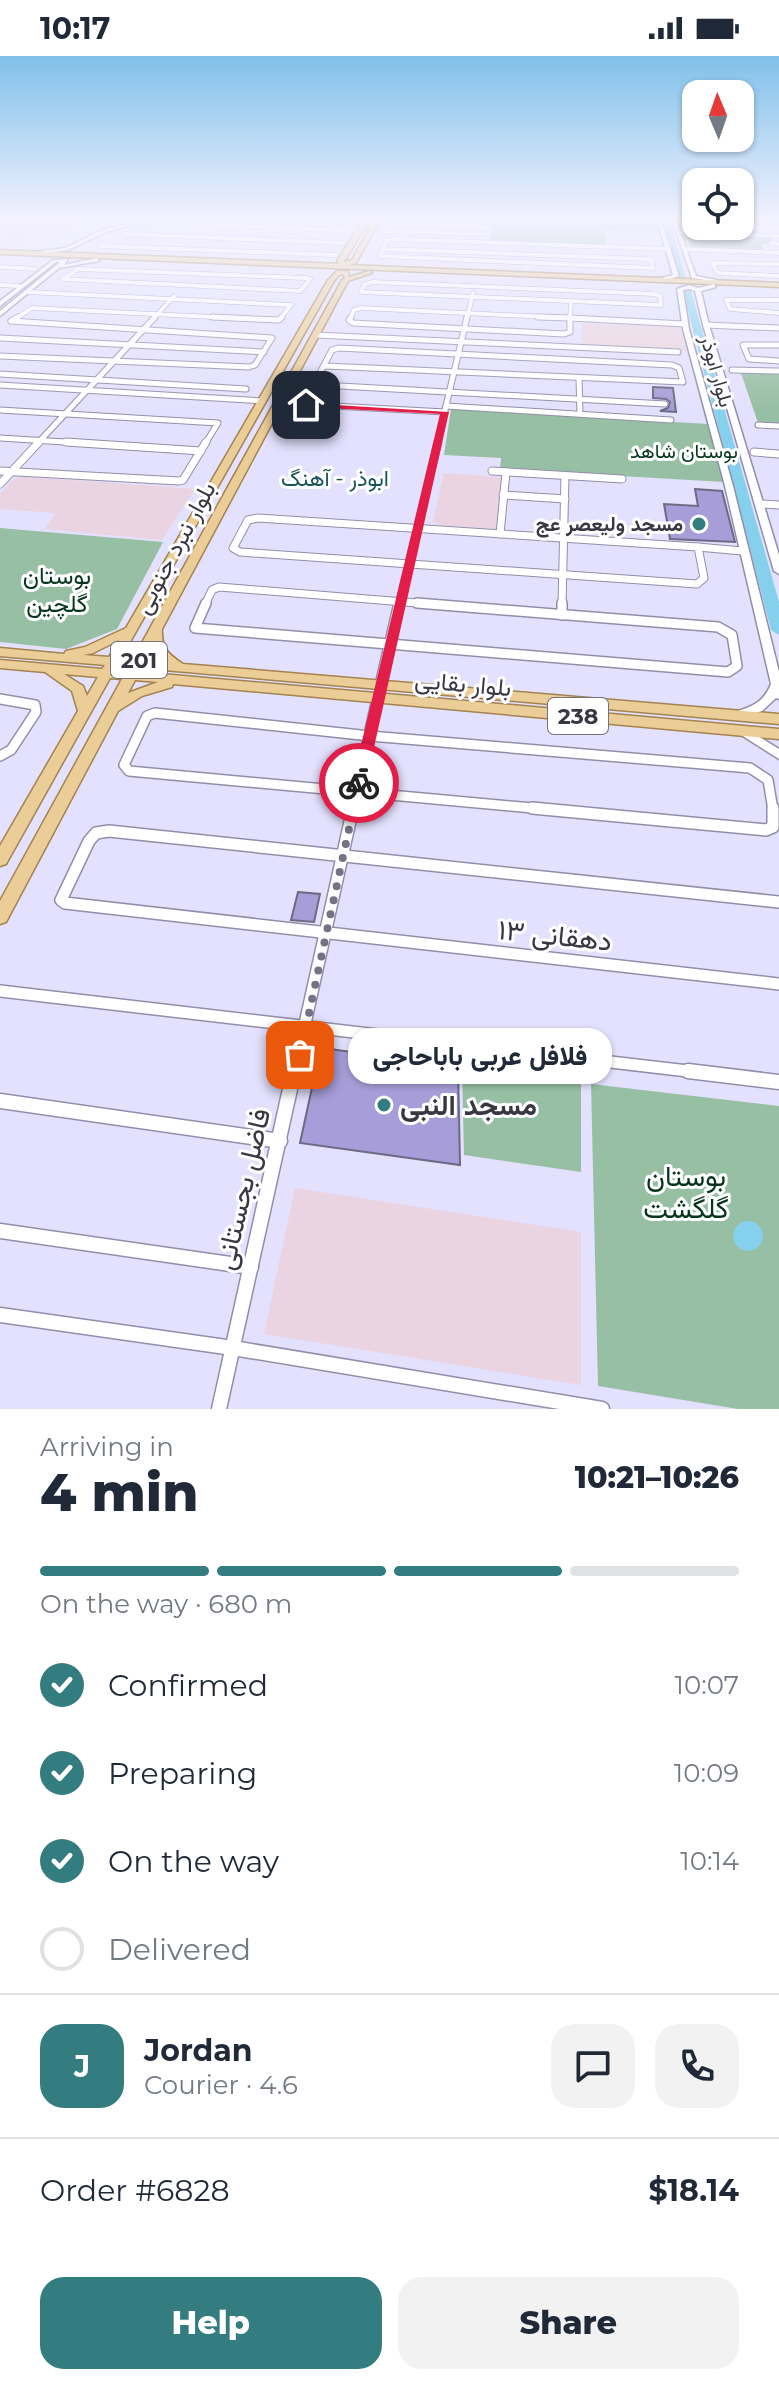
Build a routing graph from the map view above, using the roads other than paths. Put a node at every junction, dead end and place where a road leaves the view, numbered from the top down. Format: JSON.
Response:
{"nodes":[{"id":1,"x":27,"y":283,"type":"edge"},
{"id":2,"x":39,"y":283,"type":"edge"},
{"id":3,"x":134,"y":283,"type":"edge"},
{"id":4,"x":186,"y":283,"type":"edge"},
{"id":5,"x":305,"y":283,"type":"edge"},
{"id":6,"x":329,"y":283,"type":"edge"},
{"id":7,"x":343,"y":283,"type":"edge"},
{"id":8,"x":368,"y":283,"type":"edge"},
{"id":9,"x":402,"y":283,"type":"edge"},
{"id":10,"x":665,"y":283,"type":"edge"},
{"id":11,"x":675,"y":283,"type":"edge"},
{"id":12,"x":723,"y":283,"type":"edge"},
{"id":13,"x":741,"y":283,"type":"edge"},
{"id":14,"x":0,"y":285,"type":"edge"},
{"id":15,"x":19,"y":286,"type":"dead end"},
{"id":16,"x":183,"y":286,"type":"junction"},
{"id":17,"x":475,"y":286,"type":"junction"},
{"id":18,"x":705,"y":286,"type":"junction"},
{"id":19,"x":779,"y":287,"type":"edge"},
{"id":20,"x":570,"y":290,"type":"junction"},
{"id":21,"x":680,"y":290,"type":"junction"},
{"id":22,"x":28,"y":292,"type":"junction"},
{"id":23,"x":172,"y":298,"type":"junction"},
{"id":24,"x":472,"y":299,"type":"junction"},
{"id":25,"x":779,"y":300,"type":"edge"},
{"id":26,"x":571,"y":304,"type":"junction"},
{"id":27,"x":0,"y":305,"type":"edge"},
{"id":28,"x":9,"y":307,"type":"junction"},
{"id":29,"x":469,"y":313,"type":"junction"},
{"id":30,"x":779,"y":313,"type":"edge"},
{"id":31,"x":0,"y":314,"type":"edge"},
{"id":32,"x":157,"y":314,"type":"junction"},
{"id":33,"x":571,"y":318,"type":"junction"},
{"id":34,"x":685,"y":324,"type":"junction"},
{"id":35,"x":706,"y":325,"type":"junction"},
{"id":36,"x":779,"y":328,"type":"edge"},
{"id":37,"x":143,"y":329,"type":"junction"},
{"id":38,"x":465,"y":329,"type":"junction"},
{"id":39,"x":316,"y":335,"type":"junction"},
{"id":40,"x":0,"y":338,"type":"edge"},
{"id":41,"x":462,"y":341,"type":"junction"},
{"id":42,"x":129,"y":345,"type":"junction"},
{"id":43,"x":779,"y":345,"type":"edge"},
{"id":44,"x":264,"y":352,"type":"junction"},
{"id":45,"x":678,"y":352,"type":"dead end"},
{"id":46,"x":459,"y":354,"type":"junction"},
{"id":47,"x":0,"y":356,"type":"edge"},
{"id":48,"x":113,"y":361,"type":"junction"},
{"id":49,"x":779,"y":361,"type":"edge"},
{"id":50,"x":325,"y":366,"type":"junction"},
{"id":51,"x":732,"y":370,"type":"dead end"},
{"id":52,"x":779,"y":371,"type":"edge"},
{"id":53,"x":454,"y":373,"type":"junction"},
{"id":54,"x":0,"y":374,"type":"edge"},
{"id":55,"x":579,"y":379,"type":"junction"},
{"id":56,"x":97,"y":380,"type":"junction"},
{"id":57,"x":0,"y":385,"type":"edge"},
{"id":58,"x":246,"y":389,"type":"dead end"},
{"id":59,"x":86,"y":391,"type":"junction"},
{"id":60,"x":450,"y":392,"type":"junction"},
{"id":61,"x":580,"y":399,"type":"junction"},
{"id":62,"x":263,"y":401,"type":"junction"},
{"id":63,"x":278,"y":403,"type":"junction"},
{"id":64,"x":665,"y":404,"type":"dead end"},
{"id":65,"x":445,"y":409,"type":"junction"},
{"id":66,"x":0,"y":410,"type":"edge"},
{"id":67,"x":66,"y":413,"type":"junction"},
{"id":68,"x":580,"y":414,"type":"junction"},
{"id":69,"x":671,"y":420,"type":"dead end"},
{"id":70,"x":758,"y":425,"type":"dead end"},
{"id":71,"x":779,"y":426,"type":"edge"},
{"id":72,"x":0,"y":438,"type":"edge"},
{"id":73,"x":40,"y":441,"type":"junction"},
{"id":74,"x":201,"y":451,"type":"junction"},
{"id":75,"x":754,"y":452,"type":"dead end"},
{"id":76,"x":779,"y":454,"type":"edge"},
{"id":77,"x":0,"y":471,"type":"edge"},
{"id":78,"x":492,"y":471,"type":"dead end"},
{"id":79,"x":11,"y":472,"type":"junction"},
{"id":80,"x":506,"y":472,"type":"junction"},
{"id":81,"x":565,"y":476,"type":"junction"},
{"id":82,"x":622,"y":479,"type":"dead end"},
{"id":83,"x":0,"y":484,"type":"edge"},
{"id":84,"x":503,"y":495,"type":"junction"},
{"id":85,"x":565,"y":499,"type":"junction"},
{"id":86,"x":761,"y":504,"type":"junction"},
{"id":87,"x":779,"y":505,"type":"edge"},
{"id":88,"x":417,"y":529,"type":"junction"},
{"id":89,"x":500,"y":534,"type":"junction"},
{"id":90,"x":564,"y":539,"type":"junction"},
{"id":91,"x":698,"y":547,"type":"junction"},
{"id":92,"x":742,"y":551,"type":"junction"},
{"id":93,"x":776,"y":554,"type":"edge"},
{"id":94,"x":409,"y":564,"type":"junction"},
{"id":95,"x":779,"y":571,"type":"edge"},
{"id":96,"x":563,"y":575,"type":"junction"},
{"id":97,"x":400,"y":603,"type":"junction"},
{"id":98,"x":562,"y":615,"type":"junction"},
{"id":99,"x":157,"y":628,"type":"junction"},
{"id":100,"x":129,"y":631,"type":"junction"},
{"id":101,"x":389,"y":646,"type":"junction"},
{"id":102,"x":0,"y":652,"type":"edge"},
{"id":103,"x":53,"y":656,"type":"junction"},
{"id":104,"x":0,"y":664,"type":"edge"},
{"id":105,"x":43,"y":668,"type":"junction"},
{"id":106,"x":107,"y":668,"type":"junction"},
{"id":107,"x":133,"y":670,"type":"junction"},
{"id":108,"x":183,"y":674,"type":"junction"},
{"id":109,"x":777,"y":689,"type":"edge"},
{"id":110,"x":379,"y":692,"type":"junction"},
{"id":111,"x":0,"y":699,"type":"edge"},
{"id":112,"x":84,"y":710,"type":"junction"},
{"id":113,"x":110,"y":711,"type":"junction"},
{"id":114,"x":738,"y":715,"type":"junction"},
{"id":115,"x":779,"y":719,"type":"edge"},
{"id":116,"x":742,"y":730,"type":"junction"},
{"id":117,"x":779,"y":734,"type":"edge"},
{"id":118,"x":370,"y":736,"type":"junction"},
{"id":119,"x":779,"y":755,"type":"edge"},
{"id":120,"x":0,"y":756,"type":"edge"},
{"id":121,"x":357,"y":791,"type":"junction"},
{"id":122,"x":343,"y":857,"type":"junction"},
{"id":123,"x":0,"y":860,"type":"edge"},
{"id":124,"x":777,"y":902,"type":"edge"},
{"id":125,"x":0,"y":917,"type":"edge"},
{"id":126,"x":326,"y":935,"type":"junction"},
{"id":127,"x":779,"y":984,"type":"edge"},
{"id":128,"x":0,"y":991,"type":"edge"},
{"id":129,"x":306,"y":1026,"type":"junction"},
{"id":130,"x":779,"y":1082,"type":"edge"},
{"id":131,"x":0,"y":1101,"type":"edge"},
{"id":132,"x":280,"y":1141,"type":"junction"},
{"id":133,"x":0,"y":1231,"type":"edge"},
{"id":134,"x":251,"y":1267,"type":"junction"},
{"id":135,"x":0,"y":1315,"type":"edge"},
{"id":136,"x":233,"y":1348,"type":"junction"},
{"id":137,"x":219,"y":1409,"type":"edge"},
{"id":138,"x":602,"y":1409,"type":"edge"}],
"edges":[{"from":1,"to":27,"type":"main road"},
{"from":2,"to":22,"type":"main road"},
{"from":3,"to":16,"type":"street"},
{"from":4,"to":16,"type":"street"},
{"from":5,"to":16,"type":"street"},
{"from":6,"to":62,"type":"main road","name":"بلوار نبرد جنوبی","number":"201"},
{"from":7,"to":39,"type":"main road","name":"بلوار نبرد جنوبی","number":"201"},
{"from":8,"to":24,"type":"street"},
{"from":9,"to":17,"type":"street"},
{"from":10,"to":21,"type":"main road"},
{"from":11,"to":18,"type":"main road"},
{"from":12,"to":18,"type":"main road"},
{"from":13,"to":19,"type":"main road"},
{"from":14,"to":15,"type":"street"},
{"from":16,"to":23,"type":"street"},
{"from":17,"to":20,"type":"street"},
{"from":17,"to":24,"type":"street","name":"فاضل بجستانی"},
{"from":18,"to":19,"type":"main road"},
{"from":18,"to":21,"type":"main road"},
{"from":18,"to":35,"type":"main road","name":"بلوار ابوذر"},
{"from":20,"to":26,"type":"street"},
{"from":20,"to":26,"type":"street"},
{"from":21,"to":34,"type":"main road","name":"بلوار ابوذر"},
{"from":22,"to":23,"type":"street"},
{"from":22,"to":28,"type":"main road"},
{"from":23,"to":32,"type":"street"},
{"from":23,"to":32,"type":"street"},
{"from":24,"to":26,"type":"street"},
{"from":24,"to":29,"type":"street","name":"فاضل بجستانی"},
{"from":25,"to":30,"type":"street"},
{"from":26,"to":33,"type":"street"},
{"from":27,"to":28,"type":"main road"},
{"from":28,"to":31,"type":"main road"},
{"from":29,"to":33,"type":"street"},
{"from":29,"to":38,"type":"street","name":"فاضل بجستانی"},
{"from":29,"to":38,"type":"street"},
{"from":32,"to":37,"type":"street"},
{"from":32,"to":37,"type":"street"},
{"from":33,"to":34,"type":"street"},
{"from":33,"to":38,"type":"street"},
{"from":34,"to":92,"type":"main road","name":"بلوار ابوذر"},
{"from":35,"to":36,"type":"street"},
{"from":35,"to":86,"type":"main road","name":"بلوار ابوذر"},
{"from":37,"to":42,"type":"street"},
{"from":37,"to":44,"type":"street"},
{"from":38,"to":41,"type":"street","name":"فاضل بجستانی"},
{"from":39,"to":41,"type":"street"},
{"from":39,"to":63,"type":"main road","name":"بلوار نبرد جنوبی","number":"201"},
{"from":40,"to":42,"type":"street"},
{"from":41,"to":45,"type":"street"},
{"from":41,"to":46,"type":"street","name":"فاضل بجستانی"},
{"from":42,"to":44,"type":"street"},
{"from":42,"to":48,"type":"street"},
{"from":43,"to":49,"type":"street"},
{"from":44,"to":48,"type":"street"},
{"from":46,"to":50,"type":"street"},
{"from":46,"to":53,"type":"street","name":"فاضل بجستانی"},
{"from":46,"to":55,"type":"street"},
{"from":47,"to":48,"type":"street"},
{"from":48,"to":56,"type":"street"},
{"from":50,"to":53,"type":"street"},
{"from":50,"to":60,"type":"street"},
{"from":51,"to":52,"type":"street"},
{"from":53,"to":55,"type":"street"},
{"from":53,"to":60,"type":"street","name":"فاضل بجستانی"},
{"from":54,"to":56,"type":"street"},
{"from":55,"to":61,"type":"street"},
{"from":56,"to":58,"type":"street"},
{"from":56,"to":59,"type":"street"},
{"from":57,"to":59,"type":"street"},
{"from":59,"to":62,"type":"street"},
{"from":59,"to":67,"type":"street"},
{"from":60,"to":61,"type":"street"},
{"from":60,"to":65,"type":"street","name":"فاضل بجستانی"},
{"from":61,"to":64,"type":"street"},
{"from":61,"to":68,"type":"street"},
{"from":62,"to":100,"type":"main road","name":"بلوار نبرد جنوبی","number":"201"},
{"from":63,"to":65,"type":"street"},
{"from":63,"to":99,"type":"main road","name":"بلوار نبرد جنوبی","number":"201"},
{"from":65,"to":68,"type":"street"},
{"from":65,"to":88,"type":"street","name":"فاضل بجستانی"},
{"from":66,"to":67,"type":"street"},
{"from":67,"to":73,"type":"street"},
{"from":67,"to":74,"type":"street"},
{"from":68,"to":69,"type":"street"},
{"from":70,"to":71,"type":"street"},
{"from":72,"to":73,"type":"street"},
{"from":73,"to":74,"type":"street"},
{"from":73,"to":79,"type":"street"},
{"from":74,"to":79,"type":"street"},
{"from":75,"to":76,"type":"street"},
{"from":77,"to":79,"type":"street"},
{"from":78,"to":80,"type":"street"},
{"from":79,"to":83,"type":"street"},
{"from":80,"to":81,"type":"street"},
{"from":80,"to":84,"type":"street"},
{"from":81,"to":82,"type":"street"},
{"from":81,"to":85,"type":"street"},
{"from":84,"to":85,"type":"street"},
{"from":84,"to":89,"type":"street"},
{"from":85,"to":90,"type":"street"},
{"from":86,"to":87,"type":"street"},
{"from":86,"to":93,"type":"main road","name":"بلوار ابوذر"},
{"from":88,"to":89,"type":"street"},
{"from":88,"to":94,"type":"street","name":"فاضل بجستانی"},
{"from":88,"to":94,"type":"street"},
{"from":89,"to":90,"type":"street"},
{"from":90,"to":91,"type":"street"},
{"from":90,"to":96,"type":"street"},
{"from":91,"to":92,"type":"street"},
{"from":91,"to":96,"type":"street"},
{"from":92,"to":109,"type":"main road","name":"بلوار ابوذر"},
{"from":93,"to":95,"type":"main road","name":"بلوار ابوذر"},
{"from":94,"to":96,"type":"street"},
{"from":94,"to":97,"type":"street","name":"فاضل بجستانی"},
{"from":96,"to":98,"type":"street"},
{"from":97,"to":98,"type":"street"},
{"from":97,"to":101,"type":"street","name":"فاضل بجستانی"},
{"from":97,"to":101,"type":"street"},
{"from":98,"to":101,"type":"street"},
{"from":99,"to":107,"type":"main road","name":"بلوار نبرد جنوبی","number":"201"},
{"from":99,"to":108,"type":"main road"},
{"from":100,"to":103,"type":"main road"},
{"from":100,"to":106,"type":"main road","name":"بلوار نبرد جنوبی","number":"201"},
{"from":101,"to":110,"type":"street","name":"فاضل بجستانی"},
{"from":102,"to":103,"type":"main road","name":"بلوار بقایی","number":"238"},
{"from":103,"to":106,"type":"main road","name":"بلوار بقایی","number":"238"},
{"from":104,"to":105,"type":"main road","name":"بلوار بقایی","number":"238"},
{"from":105,"to":106,"type":"main road","name":"بلوار بقایی","number":"238"},
{"from":105,"to":112,"type":"main road"},
{"from":106,"to":107,"type":"main road","name":"بلوار بقایی","number":"238"},
{"from":106,"to":112,"type":"main road","name":"بلوار نبرد جنوبی","number":"201"},
{"from":107,"to":108,"type":"main road","name":"بلوار بقایی","number":"238"},
{"from":107,"to":113,"type":"main road","name":"بلوار نبرد جنوبی","number":"201"},
{"from":108,"to":110,"type":"main road","name":"بلوار بقایی","number":"238"},
{"from":108,"to":113,"type":"main road"},
{"from":109,"to":114,"type":"main road"},
{"from":110,"to":114,"type":"main road","name":"بلوار بقایی","number":"238"},
{"from":110,"to":116,"type":"main road","name":"بلوار بقایی","number":"238"},
{"from":110,"to":118,"type":"street","name":"فاضل بجستانی"},
{"from":111,"to":120,"type":"street"},
{"from":112,"to":123,"type":"main road","name":"بلوار نبرد جنوبی","number":"201"},
{"from":113,"to":125,"type":"main road","name":"بلوار نبرد جنوبی","number":"201"},
{"from":114,"to":115,"type":"main road","name":"بلوار بقایی","number":"238"},
{"from":116,"to":117,"type":"main road","name":"بلوار بقایی","number":"238"},
{"from":116,"to":119,"type":"main road"},
{"from":118,"to":121,"type":"street","name":"فاضل بجستانی"},
{"from":118,"to":121,"type":"street"},
{"from":118,"to":121,"type":"street"},
{"from":121,"to":122,"type":"street","name":"فاضل بجستانی"},
{"from":122,"to":124,"type":"street"},
{"from":122,"to":126,"type":"street","name":"فاضل بجستانی"},
{"from":122,"to":126,"type":"street","name":"دهقانی ۱۳"},
{"from":126,"to":127,"type":"street","name":"دهقانی ۱۳"},
{"from":126,"to":129,"type":"street","name":"فاضل بجستانی"},
{"from":128,"to":129,"type":"street"},
{"from":129,"to":130,"type":"street"},
{"from":129,"to":132,"type":"street","name":"فاضل بجستانی"},
{"from":131,"to":132,"type":"street"},
{"from":132,"to":134,"type":"street","name":"فاضل بجستانی"},
{"from":133,"to":134,"type":"street"},
{"from":134,"to":136,"type":"street","name":"فاضل بجستانی"},
{"from":135,"to":136,"type":"street"},
{"from":136,"to":137,"type":"street","name":"فاضل بجستانی"},
{"from":136,"to":138,"type":"street"}]}
